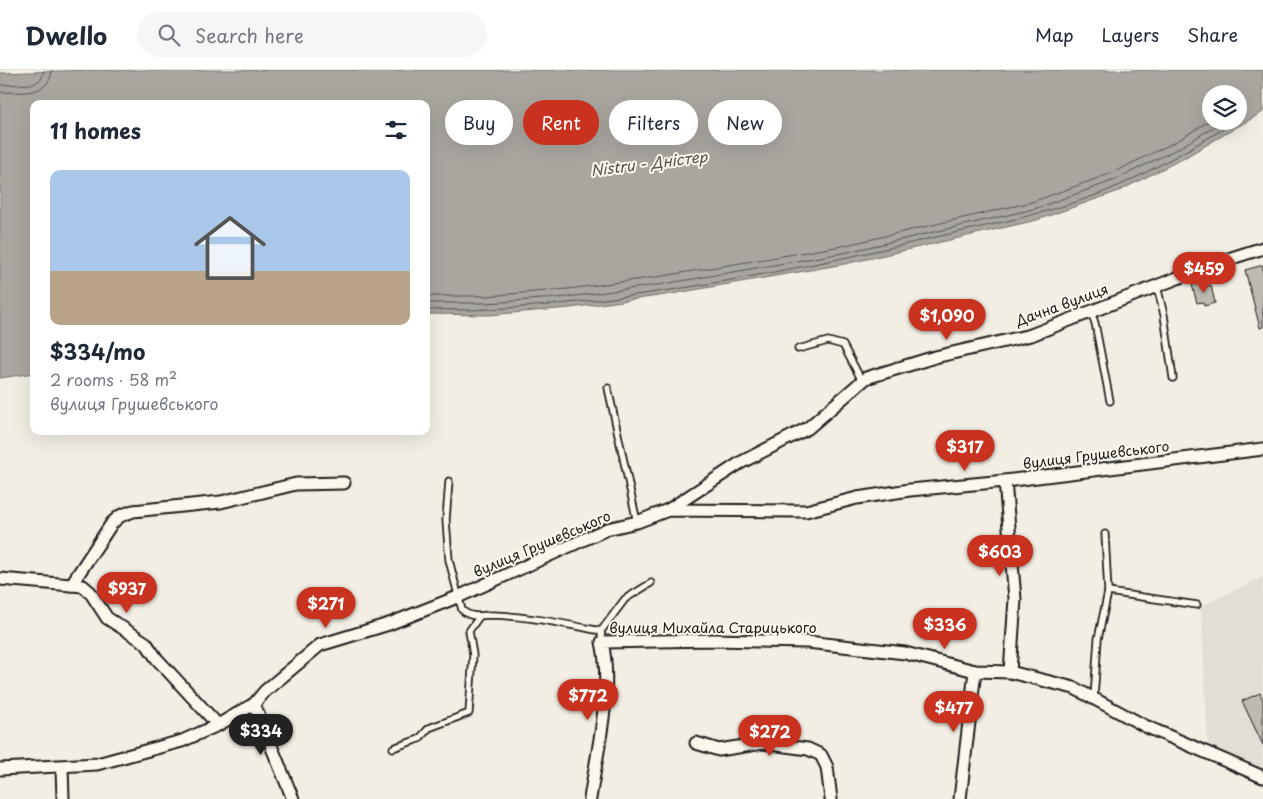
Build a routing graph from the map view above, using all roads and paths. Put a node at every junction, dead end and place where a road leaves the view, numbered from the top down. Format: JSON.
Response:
{"nodes":[{"id":1,"x":1263,"y":248,"type":"edge"},
{"id":2,"x":1157,"y":286,"type":"junction"},
{"id":3,"x":1091,"y":312,"type":"junction"},
{"id":4,"x":798,"y":349,"type":"dead end"},
{"id":5,"x":1173,"y":378,"type":"dead end"},
{"id":6,"x":863,"y":382,"type":"junction"},
{"id":7,"x":608,"y":388,"type":"dead end"},
{"id":8,"x":1110,"y":401,"type":"dead end"},
{"id":9,"x":1263,"y":449,"type":"edge"},
{"id":10,"x":449,"y":481,"type":"dead end"},
{"id":11,"x":1005,"y":481,"type":"junction"},
{"id":12,"x":344,"y":483,"type":"dead end"},
{"id":13,"x":668,"y":510,"type":"junction"},
{"id":14,"x":636,"y":522,"type":"junction"},
{"id":15,"x":1105,"y":534,"type":"dead end"},
{"id":16,"x":0,"y":578,"type":"edge"},
{"id":17,"x":651,"y":583,"type":"dead end"},
{"id":18,"x":71,"y":585,"type":"junction"},
{"id":19,"x":1108,"y":592,"type":"junction"},
{"id":20,"x":460,"y":596,"type":"junction"},
{"id":21,"x":1197,"y":605,"type":"dead end"},
{"id":22,"x":479,"y":617,"type":"junction"},
{"id":23,"x":601,"y":637,"type":"junction"},
{"id":24,"x":974,"y":671,"type":"junction"},
{"id":25,"x":1010,"y":672,"type":"junction"},
{"id":26,"x":1094,"y":699,"type":"junction"},
{"id":27,"x":254,"y":704,"type":"junction"},
{"id":28,"x":218,"y":725,"type":"junction"},
{"id":29,"x":696,"y":743,"type":"dead end"},
{"id":30,"x":393,"y":748,"type":"dead end"},
{"id":31,"x":62,"y":767,"type":"junction"},
{"id":32,"x":0,"y":768,"type":"edge"},
{"id":33,"x":1263,"y":777,"type":"edge"},
{"id":34,"x":63,"y":799,"type":"edge"},
{"id":35,"x":293,"y":799,"type":"edge"},
{"id":36,"x":590,"y":799,"type":"edge"},
{"id":37,"x":831,"y":799,"type":"edge"},
{"id":38,"x":960,"y":799,"type":"edge"}],
"edges":[{"from":1,"to":2,"type":"street","name":"Дачна вулиця"},
{"from":2,"to":3,"type":"street","name":"Дачна вулиця"},
{"from":2,"to":5,"type":"lane"},
{"from":3,"to":6,"type":"street","name":"Дачна вулиця"},
{"from":3,"to":8,"type":"lane"},
{"from":4,"to":6,"type":"lane"},
{"from":6,"to":13,"type":"street","name":"Дачна вулиця"},
{"from":7,"to":14,"type":"lane"},
{"from":9,"to":11,"type":"street","name":"вулиця Грушевського"},
{"from":10,"to":20,"type":"lane"},
{"from":11,"to":13,"type":"street","name":"вулиця Грушевського"},
{"from":11,"to":25,"type":"street"},
{"from":12,"to":18,"type":"street"},
{"from":13,"to":14,"type":"street","name":"вулиця Грушевського"},
{"from":14,"to":20,"type":"street","name":"вулиця Грушевського"},
{"from":15,"to":19,"type":"lane"},
{"from":16,"to":18,"type":"street"},
{"from":17,"to":23,"type":"lane"},
{"from":18,"to":28,"type":"street"},
{"from":19,"to":21,"type":"lane"},
{"from":19,"to":26,"type":"lane"},
{"from":20,"to":22,"type":"lane"},
{"from":20,"to":27,"type":"street","name":"вулиця Грушевського"},
{"from":22,"to":23,"type":"lane"},
{"from":22,"to":30,"type":"lane"},
{"from":23,"to":24,"type":"street","name":"вулиця Михайла Старицького"},
{"from":23,"to":36,"type":"street","name":"вулиця Михайла Старицького"},
{"from":24,"to":25,"type":"street","name":"вулиця Михайла Старицького"},
{"from":24,"to":38,"type":"street"},
{"from":25,"to":26,"type":"street","name":"вулиця Михайла Старицького"},
{"from":26,"to":33,"type":"street","name":"вулиця Михайла Старицького"},
{"from":27,"to":28,"type":"street","name":"вулиця Грушевського"},
{"from":27,"to":35,"type":"street"},
{"from":28,"to":31,"type":"street","name":"вулиця Грушевського"},
{"from":29,"to":37,"type":"street"},
{"from":31,"to":32,"type":"street","name":"вулиця Грушевського"},
{"from":31,"to":34,"type":"street"}]}
